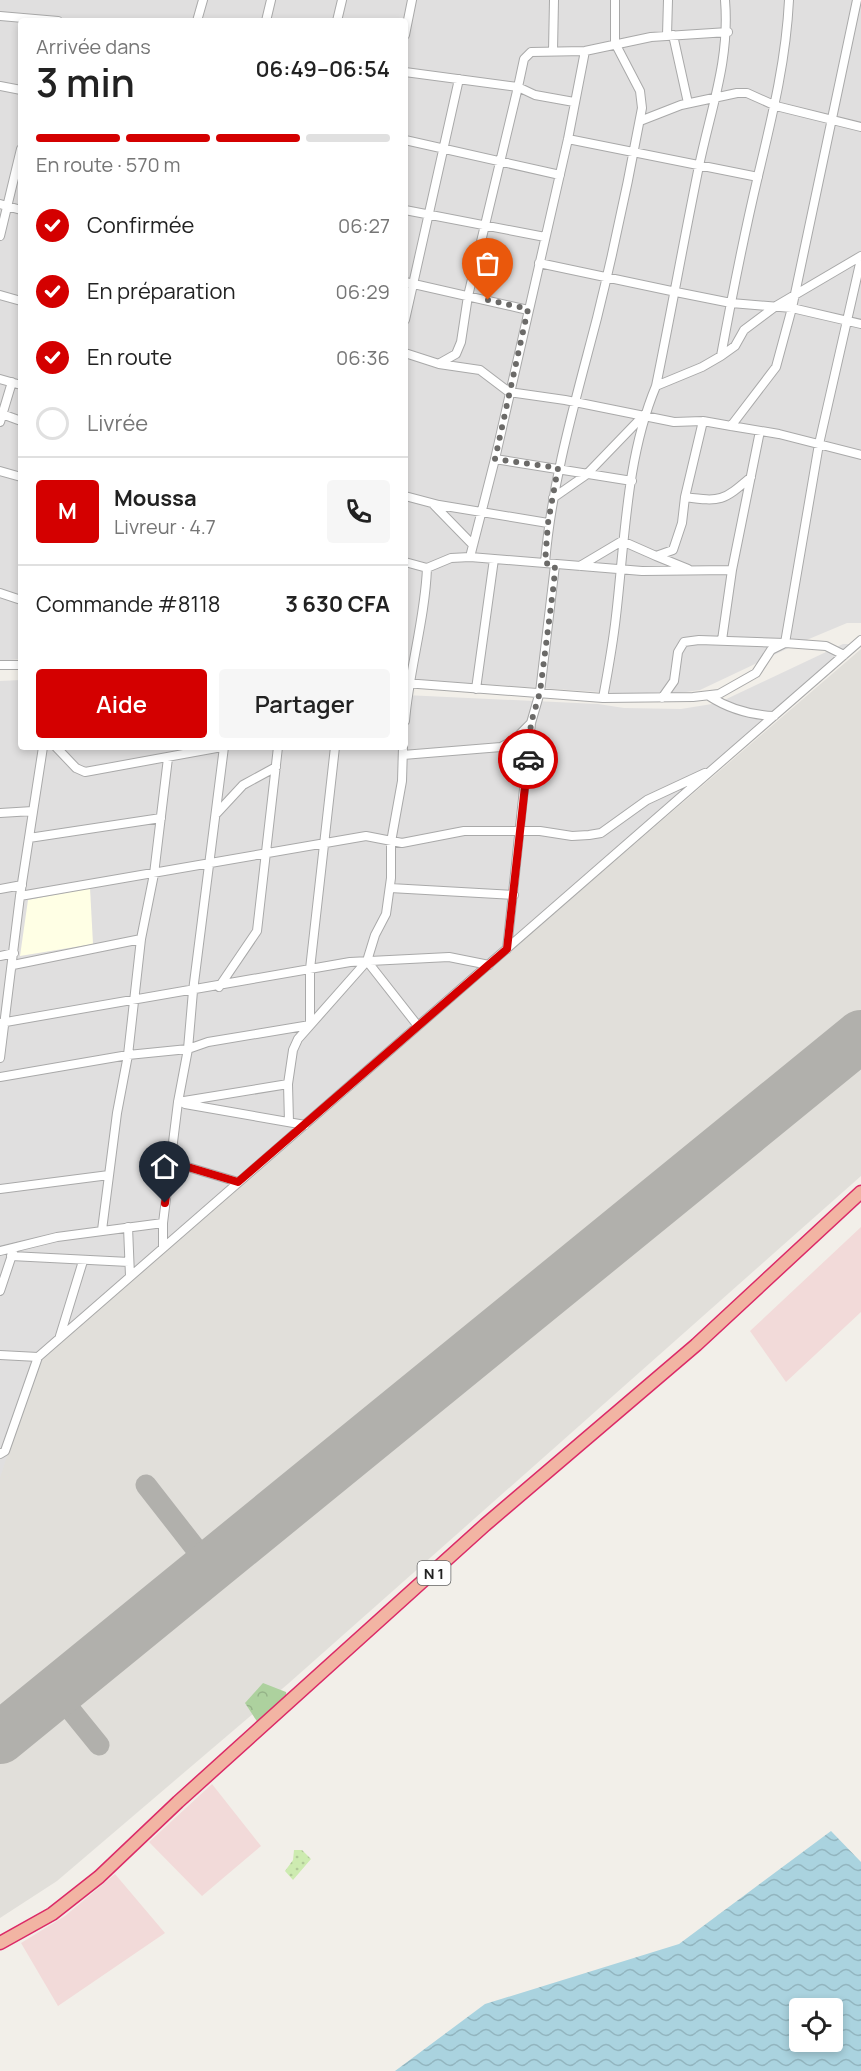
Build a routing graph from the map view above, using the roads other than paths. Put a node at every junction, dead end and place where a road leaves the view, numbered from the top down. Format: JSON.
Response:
{"nodes":[{"id":1,"x":203,"y":0,"type":"edge"},
{"id":2,"x":272,"y":0,"type":"edge"},
{"id":3,"x":342,"y":0,"type":"edge"},
{"id":4,"x":412,"y":0,"type":"edge"},
{"id":5,"x":554,"y":0,"type":"edge"},
{"id":6,"x":615,"y":0,"type":"edge"},
{"id":7,"x":668,"y":0,"type":"edge"},
{"id":8,"x":725,"y":0,"type":"edge"},
{"id":9,"x":789,"y":0,"type":"edge"},
{"id":10,"x":856,"y":0,"type":"edge"},
{"id":11,"x":0,"y":16,"type":"edge"},
{"id":12,"x":23,"y":18,"type":"edge"},
{"id":13,"x":198,"y":18,"type":"edge"},
{"id":14,"x":267,"y":18,"type":"edge"},
{"id":15,"x":339,"y":18,"type":"edge"},
{"id":16,"x":408,"y":20,"type":"edge"},
{"id":17,"x":728,"y":32,"type":"junction"},
{"id":18,"x":670,"y":35,"type":"junction"},
{"id":19,"x":615,"y":43,"type":"junction"},
{"id":20,"x":554,"y":51,"type":"junction"},
{"id":21,"x":585,"y":51,"type":"junction"},
{"id":22,"x":408,"y":72,"type":"edge"},
{"id":23,"x":459,"y":80,"type":"junction"},
{"id":24,"x":0,"y":86,"type":"edge"},
{"id":25,"x":518,"y":87,"type":"junction"},
{"id":26,"x":18,"y":89,"type":"edge"},
{"id":27,"x":717,"y":97,"type":"junction"},
{"id":28,"x":574,"y":102,"type":"junction"},
{"id":29,"x":688,"y":103,"type":"junction"},
{"id":30,"x":776,"y":106,"type":"junction"},
{"id":31,"x":830,"y":120,"type":"junction"},
{"id":32,"x":640,"y":121,"type":"junction"},
{"id":33,"x":861,"y":127,"type":"edge"},
{"id":34,"x":568,"y":139,"type":"junction"},
{"id":35,"x":408,"y":141,"type":"edge"},
{"id":36,"x":444,"y":148,"type":"junction"},
{"id":37,"x":634,"y":152,"type":"junction"},
{"id":38,"x":18,"y":159,"type":"edge"},
{"id":39,"x":502,"y":160,"type":"junction"},
{"id":40,"x":699,"y":164,"type":"junction"},
{"id":41,"x":560,"y":174,"type":"junction"},
{"id":42,"x":758,"y":177,"type":"junction"},
{"id":43,"x":4,"y":205,"type":"edge"},
{"id":44,"x":408,"y":211,"type":"edge"},
{"id":45,"x":429,"y":215,"type":"junction"},
{"id":46,"x":487,"y":226,"type":"junction"},
{"id":47,"x":0,"y":236,"type":"edge"},
{"id":48,"x":545,"y":237,"type":"junction"},
{"id":49,"x":861,"y":258,"type":"edge"},
{"id":50,"x":539,"y":263,"type":"junction"},
{"id":51,"x":607,"y":278,"type":"junction"},
{"id":52,"x":409,"y":282,"type":"edge"},
{"id":53,"x":676,"y":292,"type":"junction"},
{"id":54,"x":0,"y":295,"type":"edge"},
{"id":55,"x":795,"y":295,"type":"junction"},
{"id":56,"x":468,"y":296,"type":"junction"},
{"id":57,"x":18,"y":300,"type":"edge"},
{"id":58,"x":731,"y":303,"type":"junction"},
{"id":59,"x":776,"y":306,"type":"junction"},
{"id":60,"x":792,"y":308,"type":"junction"},
{"id":61,"x":528,"y":309,"type":"junction"},
{"id":62,"x":847,"y":321,"type":"junction"},
{"id":63,"x":861,"y":324,"type":"edge"},
{"id":64,"x":408,"y":354,"type":"edge"},
{"id":65,"x":721,"y":356,"type":"junction"},
{"id":66,"x":439,"y":364,"type":"junction"},
{"id":67,"x":0,"y":379,"type":"edge"},
{"id":68,"x":12,"y":382,"type":"junction"},
{"id":69,"x":18,"y":384,"type":"edge"},
{"id":70,"x":656,"y":386,"type":"junction"},
{"id":71,"x":509,"y":392,"type":"junction"},
{"id":72,"x":575,"y":403,"type":"junction"},
{"id":73,"x":644,"y":416,"type":"junction"},
{"id":74,"x":1,"y":418,"type":"edge"},
{"id":75,"x":18,"y":420,"type":"edge"},
{"id":76,"x":703,"y":421,"type":"junction"},
{"id":77,"x":731,"y":426,"type":"junction"},
{"id":78,"x":760,"y":431,"type":"junction"},
{"id":79,"x":819,"y":444,"type":"junction"},
{"id":80,"x":861,"y":454,"type":"edge"},
{"id":81,"x":495,"y":459,"type":"junction"},
{"id":82,"x":558,"y":468,"type":"junction"},
{"id":83,"x":0,"y":471,"type":"edge"},
{"id":84,"x":585,"y":475,"type":"junction"},
{"id":85,"x":18,"y":476,"type":"edge"},
{"id":86,"x":751,"y":477,"type":"junction"},
{"id":87,"x":632,"y":481,"type":"junction"},
{"id":88,"x":408,"y":497,"type":"edge"},
{"id":89,"x":685,"y":497,"type":"junction"},
{"id":90,"x":553,"y":498,"type":"junction"},
{"id":91,"x":433,"y":504,"type":"junction"},
{"id":92,"x":482,"y":511,"type":"junction"},
{"id":93,"x":548,"y":523,"type":"junction"},
{"id":94,"x":622,"y":541,"type":"junction"},
{"id":95,"x":473,"y":545,"type":"junction"},
{"id":96,"x":656,"y":556,"type":"junction"},
{"id":97,"x":470,"y":557,"type":"junction"},
{"id":98,"x":494,"y":559,"type":"junction"},
{"id":99,"x":408,"y":563,"type":"edge"},
{"id":100,"x":545,"y":563,"type":"junction"},
{"id":101,"x":555,"y":565,"type":"junction"},
{"id":102,"x":579,"y":567,"type":"junction"},
{"id":103,"x":427,"y":568,"type":"junction"},
{"id":104,"x":620,"y":570,"type":"junction"},
{"id":105,"x":732,"y":570,"type":"junction"},
{"id":106,"x":692,"y":571,"type":"junction"},
{"id":107,"x":0,"y":593,"type":"edge"},
{"id":108,"x":18,"y":599,"type":"edge"},
{"id":109,"x":722,"y":640,"type":"junction"},
{"id":110,"x":861,"y":640,"type":"edge"},
{"id":111,"x":785,"y":643,"type":"junction"},
{"id":112,"x":844,"y":655,"type":"junction"},
{"id":113,"x":0,"y":665,"type":"edge"},
{"id":114,"x":18,"y":665,"type":"edge"},
{"id":115,"x":408,"y":675,"type":"edge"},
{"id":116,"x":408,"y":683,"type":"edge"},
{"id":117,"x":476,"y":689,"type":"junction"},
{"id":118,"x":540,"y":692,"type":"junction"},
{"id":119,"x":709,"y":696,"type":"junction"},
{"id":120,"x":603,"y":698,"type":"junction"},
{"id":121,"x":662,"y":698,"type":"junction"},
{"id":122,"x":774,"y":716,"type":"junction"},
{"id":123,"x":531,"y":723,"type":"junction"},
{"id":124,"x":43,"y":750,"type":"edge"},
{"id":125,"x":59,"y":750,"type":"edge"},
{"id":126,"x":208,"y":750,"type":"edge"},
{"id":127,"x":223,"y":750,"type":"edge"},
{"id":128,"x":278,"y":750,"type":"edge"},
{"id":129,"x":335,"y":750,"type":"edge"},
{"id":130,"x":403,"y":751,"type":"edge"},
{"id":131,"x":168,"y":758,"type":"junction"},
{"id":132,"x":276,"y":767,"type":"junction"},
{"id":133,"x":714,"y":769,"type":"junction"},
{"id":134,"x":33,"y":811,"type":"junction"},
{"id":135,"x":0,"y":813,"type":"edge"},
{"id":136,"x":216,"y":814,"type":"junction"},
{"id":137,"x":161,"y":818,"type":"junction"},
{"id":138,"x":520,"y":832,"type":"junction"},
{"id":139,"x":29,"y":838,"type":"junction"},
{"id":140,"x":391,"y":842,"type":"junction"},
{"id":141,"x":325,"y":844,"type":"junction"},
{"id":142,"x":267,"y":855,"type":"junction"},
{"id":143,"x":211,"y":865,"type":"junction"},
{"id":144,"x":154,"y":874,"type":"junction"},
{"id":145,"x":22,"y":885,"type":"junction"},
{"id":146,"x":390,"y":888,"type":"junction"},
{"id":147,"x":0,"y":889,"type":"edge"},
{"id":148,"x":20,"y":896,"type":"junction"},
{"id":149,"x":514,"y":896,"type":"junction"},
{"id":150,"x":141,"y":939,"type":"junction"},
{"id":151,"x":507,"y":949,"type":"junction"},
{"id":152,"x":14,"y":953,"type":"junction"},
{"id":153,"x":0,"y":956,"type":"edge"},
{"id":154,"x":367,"y":961,"type":"junction"},
{"id":155,"x":13,"y":965,"type":"junction"},
{"id":156,"x":489,"y":965,"type":"junction"},
{"id":157,"x":310,"y":969,"type":"junction"},
{"id":158,"x":219,"y":987,"type":"junction"},
{"id":159,"x":193,"y":991,"type":"junction"},
{"id":160,"x":133,"y":1000,"type":"junction"},
{"id":161,"x":2,"y":1023,"type":"edge"},
{"id":162,"x":310,"y":1025,"type":"junction"},
{"id":163,"x":418,"y":1026,"type":"junction"},
{"id":164,"x":188,"y":1049,"type":"junction"},
{"id":165,"x":129,"y":1055,"type":"junction"},
{"id":166,"x":0,"y":1058,"type":"edge"},
{"id":167,"x":0,"y":1077,"type":"edge"},
{"id":168,"x":288,"y":1084,"type":"junction"},
{"id":169,"x":178,"y":1102,"type":"junction"},
{"id":170,"x":289,"y":1122,"type":"junction"},
{"id":171,"x":305,"y":1125,"type":"junction"},
{"id":172,"x":171,"y":1162,"type":"junction"},
{"id":173,"x":109,"y":1174,"type":"junction"},
{"id":174,"x":238,"y":1182,"type":"junction"},
{"id":175,"x":0,"y":1189,"type":"edge"},
{"id":176,"x":861,"y":1192,"type":"edge"},
{"id":177,"x":163,"y":1223,"type":"junction"},
{"id":178,"x":128,"y":1227,"type":"junction"},
{"id":179,"x":102,"y":1230,"type":"junction"},
{"id":180,"x":163,"y":1247,"type":"junction"},
{"id":181,"x":0,"y":1251,"type":"edge"},
{"id":182,"x":13,"y":1252,"type":"junction"},
{"id":183,"x":83,"y":1261,"type":"junction"},
{"id":184,"x":129,"y":1262,"type":"junction"},
{"id":185,"x":130,"y":1276,"type":"junction"},
{"id":186,"x":0,"y":1291,"type":"edge"},
{"id":187,"x":59,"y":1338,"type":"junction"},
{"id":188,"x":0,"y":1355,"type":"edge"},
{"id":189,"x":38,"y":1357,"type":"junction"},
{"id":190,"x":0,"y":1454,"type":"edge"},
{"id":191,"x":0,"y":1942,"type":"edge"}],
"edges":[{"from":1,"to":13,"type":"street"},
{"from":2,"to":14,"type":"street"},
{"from":3,"to":15,"type":"street"},
{"from":4,"to":16,"type":"street"},
{"from":5,"to":20,"type":"street"},
{"from":6,"to":19,"type":"street"},
{"from":7,"to":18,"type":"street"},
{"from":8,"to":17,"type":"street"},
{"from":9,"to":30,"type":"street"},
{"from":10,"to":31,"type":"street"},
{"from":11,"to":12,"type":"street"},
{"from":17,"to":18,"type":"street"},
{"from":17,"to":27,"type":"street"},
{"from":18,"to":19,"type":"street"},
{"from":18,"to":29,"type":"street"},
{"from":19,"to":21,"type":"street"},
{"from":19,"to":32,"type":"street"},
{"from":20,"to":21,"type":"street"},
{"from":20,"to":25,"type":"street"},
{"from":21,"to":28,"type":"street"},
{"from":22,"to":23,"type":"street"},
{"from":23,"to":25,"type":"street"},
{"from":23,"to":36,"type":"street"},
{"from":24,"to":26,"type":"street"},
{"from":25,"to":28,"type":"street"},
{"from":25,"to":39,"type":"street"},
{"from":27,"to":29,"type":"street"},
{"from":27,"to":30,"type":"street"},
{"from":27,"to":40,"type":"street"},
{"from":28,"to":34,"type":"street"},
{"from":29,"to":32,"type":"street"},
{"from":30,"to":31,"type":"street"},
{"from":30,"to":42,"type":"street"},
{"from":31,"to":33,"type":"street"},
{"from":31,"to":55,"type":"street"},
{"from":32,"to":37,"type":"street"},
{"from":34,"to":37,"type":"street"},
{"from":34,"to":41,"type":"street"},
{"from":35,"to":36,"type":"street"},
{"from":36,"to":39,"type":"street"},
{"from":36,"to":45,"type":"street"},
{"from":37,"to":40,"type":"street"},
{"from":37,"to":51,"type":"street"},
{"from":38,"to":43,"type":"street"},
{"from":39,"to":41,"type":"street"},
{"from":39,"to":46,"type":"street"},
{"from":40,"to":42,"type":"street"},
{"from":40,"to":53,"type":"street"},
{"from":41,"to":48,"type":"street"},
{"from":42,"to":58,"type":"street"},
{"from":43,"to":47,"type":"street"},
{"from":44,"to":45,"type":"street"},
{"from":45,"to":46,"type":"street"},
{"from":45,"to":52,"type":"street"},
{"from":46,"to":48,"type":"street"},
{"from":46,"to":56,"type":"street"},
{"from":48,"to":50,"type":"street"},
{"from":49,"to":55,"type":"street"},
{"from":49,"to":62,"type":"street"},
{"from":50,"to":51,"type":"street"},
{"from":50,"to":61,"type":"street"},
{"from":51,"to":53,"type":"street"},
{"from":51,"to":72,"type":"street"},
{"from":52,"to":56,"type":"street"},
{"from":53,"to":58,"type":"street"},
{"from":53,"to":70,"type":"street"},
{"from":54,"to":57,"type":"street"},
{"from":55,"to":59,"type":"street"},
{"from":55,"to":60,"type":"street"},
{"from":56,"to":61,"type":"street"},
{"from":56,"to":66,"type":"street"},
{"from":58,"to":59,"type":"street"},
{"from":58,"to":65,"type":"street"},
{"from":59,"to":60,"type":"street"},
{"from":59,"to":65,"type":"street"},
{"from":60,"to":62,"type":"street"},
{"from":60,"to":77,"type":"street"},
{"from":61,"to":71,"type":"street"},
{"from":62,"to":63,"type":"street"},
{"from":62,"to":79,"type":"street"},
{"from":64,"to":66,"type":"street"},
{"from":65,"to":70,"type":"street"},
{"from":66,"to":71,"type":"street"},
{"from":67,"to":68,"type":"street"},
{"from":68,"to":69,"type":"street"},
{"from":68,"to":74,"type":"street"},
{"from":70,"to":73,"type":"street"},
{"from":71,"to":72,"type":"street"},
{"from":71,"to":81,"type":"street"},
{"from":72,"to":73,"type":"street"},
{"from":72,"to":82,"type":"street"},
{"from":73,"to":76,"type":"street"},
{"from":73,"to":84,"type":"street"},
{"from":73,"to":87,"type":"street"},
{"from":74,"to":75,"type":"street"},
{"from":76,"to":77,"type":"street"},
{"from":76,"to":89,"type":"street"},
{"from":77,"to":78,"type":"street"},
{"from":78,"to":79,"type":"street"},
{"from":78,"to":86,"type":"street"},
{"from":79,"to":80,"type":"street"},
{"from":79,"to":111,"type":"street"},
{"from":81,"to":82,"type":"street"},
{"from":81,"to":92,"type":"street"},
{"from":82,"to":84,"type":"street"},
{"from":82,"to":90,"type":"street"},
{"from":83,"to":85,"type":"street"},
{"from":84,"to":87,"type":"street"},
{"from":84,"to":90,"type":"street"},
{"from":86,"to":89,"type":"street"},
{"from":86,"to":105,"type":"street"},
{"from":87,"to":94,"type":"street"},
{"from":88,"to":91,"type":"street"},
{"from":89,"to":96,"type":"street"},
{"from":90,"to":93,"type":"street"},
{"from":91,"to":92,"type":"street"},
{"from":91,"to":95,"type":"street"},
{"from":92,"to":93,"type":"street"},
{"from":92,"to":95,"type":"street"},
{"from":93,"to":100,"type":"street"},
{"from":94,"to":96,"type":"street"},
{"from":94,"to":102,"type":"street"},
{"from":94,"to":104,"type":"street"},
{"from":95,"to":97,"type":"street"},
{"from":96,"to":106,"type":"street"},
{"from":97,"to":98,"type":"street"},
{"from":97,"to":103,"type":"street"},
{"from":98,"to":100,"type":"street"},
{"from":98,"to":117,"type":"street"},
{"from":99,"to":103,"type":"street"},
{"from":100,"to":101,"type":"street"},
{"from":101,"to":102,"type":"street"},
{"from":101,"to":118,"type":"street"},
{"from":102,"to":104,"type":"street"},
{"from":103,"to":115,"type":"street"},
{"from":104,"to":106,"type":"street"},
{"from":104,"to":120,"type":"street"},
{"from":105,"to":106,"type":"street"},
{"from":105,"to":109,"type":"street"},
{"from":107,"to":108,"type":"street"},
{"from":109,"to":111,"type":"street"},
{"from":109,"to":121,"type":"street"},
{"from":110,"to":112,"type":"street"},
{"from":111,"to":112,"type":"street"},
{"from":111,"to":119,"type":"street"},
{"from":112,"to":122,"type":"street"},
{"from":113,"to":114,"type":"street"},
{"from":116,"to":117,"type":"street"},
{"from":117,"to":118,"type":"street"},
{"from":118,"to":120,"type":"street"},
{"from":118,"to":123,"type":"street"},
{"from":119,"to":121,"type":"street"},
{"from":119,"to":122,"type":"street"},
{"from":120,"to":121,"type":"street"},
{"from":122,"to":133,"type":"street"},
{"from":123,"to":130,"type":"street"},
{"from":123,"to":138,"type":"street"},
{"from":124,"to":134,"type":"street"},
{"from":125,"to":131,"type":"street"},
{"from":126,"to":131,"type":"street"},
{"from":127,"to":136,"type":"street"},
{"from":128,"to":132,"type":"street"},
{"from":129,"to":141,"type":"street"},
{"from":130,"to":140,"type":"street"},
{"from":131,"to":137,"type":"street"},
{"from":132,"to":136,"type":"street"},
{"from":132,"to":142,"type":"street"},
{"from":133,"to":138,"type":"street"},
{"from":133,"to":151,"type":"street"},
{"from":134,"to":135,"type":"street"},
{"from":134,"to":139,"type":"street"},
{"from":136,"to":143,"type":"street"},
{"from":137,"to":139,"type":"street"},
{"from":137,"to":144,"type":"street"},
{"from":138,"to":140,"type":"street"},
{"from":138,"to":149,"type":"street"},
{"from":139,"to":145,"type":"street"},
{"from":140,"to":141,"type":"street"},
{"from":140,"to":146,"type":"street"},
{"from":141,"to":142,"type":"street"},
{"from":141,"to":157,"type":"street"},
{"from":142,"to":143,"type":"street"},
{"from":142,"to":158,"type":"street"},
{"from":143,"to":144,"type":"street"},
{"from":143,"to":159,"type":"street"},
{"from":144,"to":148,"type":"street"},
{"from":144,"to":150,"type":"street"},
{"from":145,"to":147,"type":"street"},
{"from":145,"to":148,"type":"street"},
{"from":146,"to":149,"type":"street"},
{"from":146,"to":154,"type":"street"},
{"from":148,"to":152,"type":"street"},
{"from":149,"to":151,"type":"street"},
{"from":150,"to":155,"type":"street"},
{"from":150,"to":160,"type":"street"},
{"from":151,"to":156,"type":"street"},
{"from":152,"to":153,"type":"street"},
{"from":152,"to":155,"type":"street"},
{"from":154,"to":156,"type":"street"},
{"from":154,"to":157,"type":"street"},
{"from":154,"to":162,"type":"street"},
{"from":154,"to":163,"type":"street"},
{"from":155,"to":161,"type":"street"},
{"from":156,"to":163,"type":"street"},
{"from":157,"to":158,"type":"street"},
{"from":157,"to":162,"type":"street"},
{"from":158,"to":159,"type":"street"},
{"from":159,"to":160,"type":"street"},
{"from":159,"to":164,"type":"street"},
{"from":160,"to":161,"type":"street"},
{"from":160,"to":165,"type":"street"},
{"from":161,"to":166,"type":"street"},
{"from":162,"to":164,"type":"street"},
{"from":162,"to":168,"type":"street"},
{"from":163,"to":171,"type":"street"},
{"from":164,"to":165,"type":"street"},
{"from":164,"to":169,"type":"street"},
{"from":165,"to":167,"type":"street"},
{"from":165,"to":173,"type":"street"},
{"from":168,"to":169,"type":"street"},
{"from":168,"to":170,"type":"street"},
{"from":169,"to":170,"type":"street"},
{"from":169,"to":172,"type":"street"},
{"from":170,"to":171,"type":"street"},
{"from":171,"to":174,"type":"street"},
{"from":172,"to":174,"type":"street"},
{"from":172,"to":177,"type":"street"},
{"from":173,"to":175,"type":"street"},
{"from":173,"to":179,"type":"street"},
{"from":174,"to":180,"type":"street"},
{"from":176,"to":191,"type":"highway","number":"N 1"},
{"from":177,"to":178,"type":"street"},
{"from":177,"to":180,"type":"street"},
{"from":178,"to":179,"type":"street"},
{"from":178,"to":184,"type":"street"},
{"from":179,"to":182,"type":"street"},
{"from":180,"to":185,"type":"street"},
{"from":181,"to":182,"type":"street"},
{"from":182,"to":183,"type":"street"},
{"from":182,"to":186,"type":"street"},
{"from":183,"to":184,"type":"street"},
{"from":183,"to":187,"type":"street"},
{"from":184,"to":185,"type":"street"},
{"from":185,"to":187,"type":"street"},
{"from":187,"to":189,"type":"street"},
{"from":188,"to":189,"type":"street"},
{"from":189,"to":190,"type":"street"}]}
